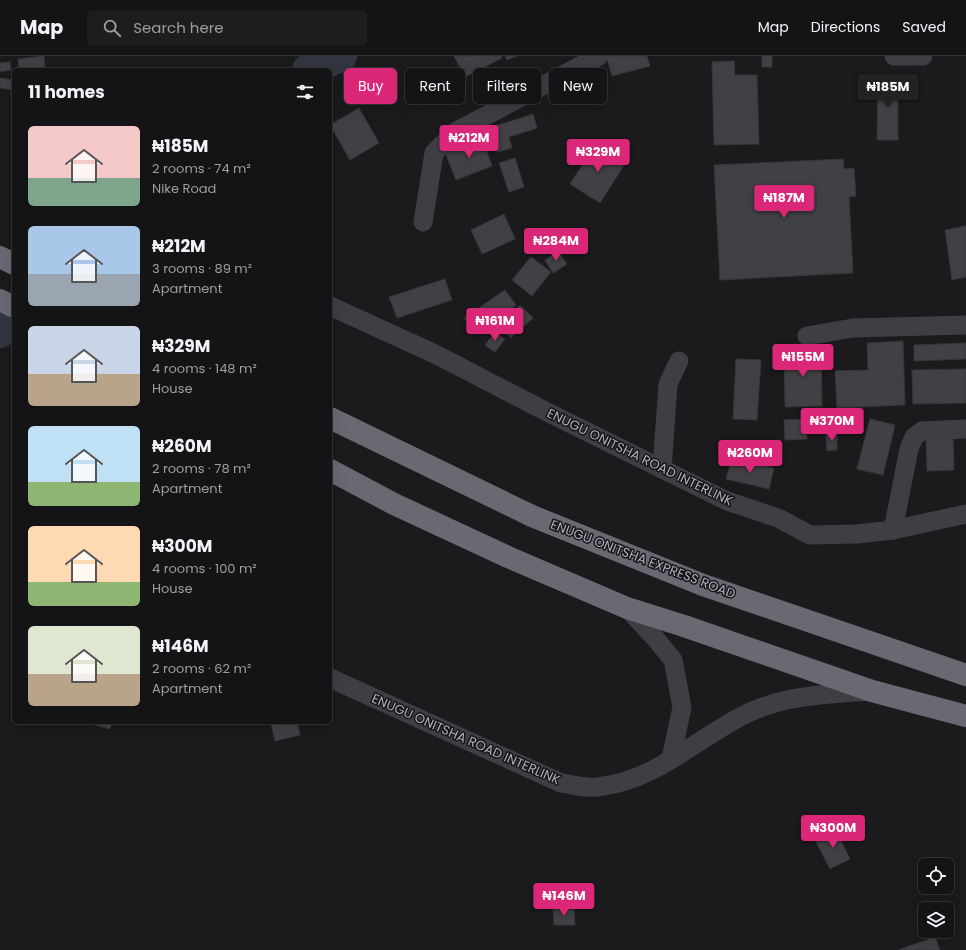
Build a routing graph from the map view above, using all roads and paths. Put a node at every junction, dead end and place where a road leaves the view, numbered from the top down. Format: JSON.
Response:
{"nodes":[{"id":1,"x":599,"y":56,"type":"edge"},
{"id":2,"x":894,"y":56,"type":"edge"},
{"id":3,"x":923,"y":56,"type":"edge"},
{"id":4,"x":423,"y":222,"type":"dead end"},
{"id":5,"x":0,"y":257,"type":"edge"},
{"id":6,"x":12,"y":263,"type":"edge"},
{"id":7,"x":0,"y":300,"type":"edge"},
{"id":8,"x":12,"y":306,"type":"edge"},
{"id":9,"x":332,"y":307,"type":"edge"},
{"id":10,"x":966,"y":325,"type":"edge"},
{"id":11,"x":807,"y":336,"type":"dead end"},
{"id":12,"x":679,"y":361,"type":"dead end"},
{"id":13,"x":332,"y":419,"type":"edge"},
{"id":14,"x":966,"y":429,"type":"edge"},
{"id":15,"x":662,"y":469,"type":"junction"},
{"id":16,"x":332,"y":471,"type":"edge"},
{"id":17,"x":966,"y":514,"type":"edge"},
{"id":18,"x":893,"y":530,"type":"junction"},
{"id":19,"x":627,"y":608,"type":"junction"},
{"id":20,"x":966,"y":675,"type":"edge"},
{"id":21,"x":332,"y":679,"type":"edge"},
{"id":22,"x":872,"y":691,"type":"junction"},
{"id":23,"x":966,"y":716,"type":"edge"},
{"id":24,"x":670,"y":759,"type":"junction"}],
"edges":[{"from":1,"to":4,"type":"street"},
{"from":2,"to":3,"type":"street"},
{"from":5,"to":6,"type":"highway"},
{"from":7,"to":8,"type":"highway"},
{"from":9,"to":15,"type":"street","name":"ENUGU ONITSHA ROAD INTERLINK"},
{"from":10,"to":11,"type":"street"},
{"from":12,"to":15,"type":"street"},
{"from":13,"to":20,"type":"highway","name":"ENUGU ONITSHA EXPRESS ROAD"},
{"from":14,"to":18,"type":"street"},
{"from":15,"to":18,"type":"street","name":"ENUGU ONITSHA ROAD INTERLINK"},
{"from":16,"to":19,"type":"highway"},
{"from":17,"to":18,"type":"street","name":"ENUGU ONITSHA ROAD INTERLINK"},
{"from":19,"to":22,"type":"highway"},
{"from":19,"to":24,"type":"street"},
{"from":21,"to":24,"type":"street","name":"ENUGU ONITSHA ROAD INTERLINK"},
{"from":22,"to":23,"type":"highway"},
{"from":22,"to":24,"type":"street","name":"ENUGU ONITSHA ROAD INTERLINK"}]}
